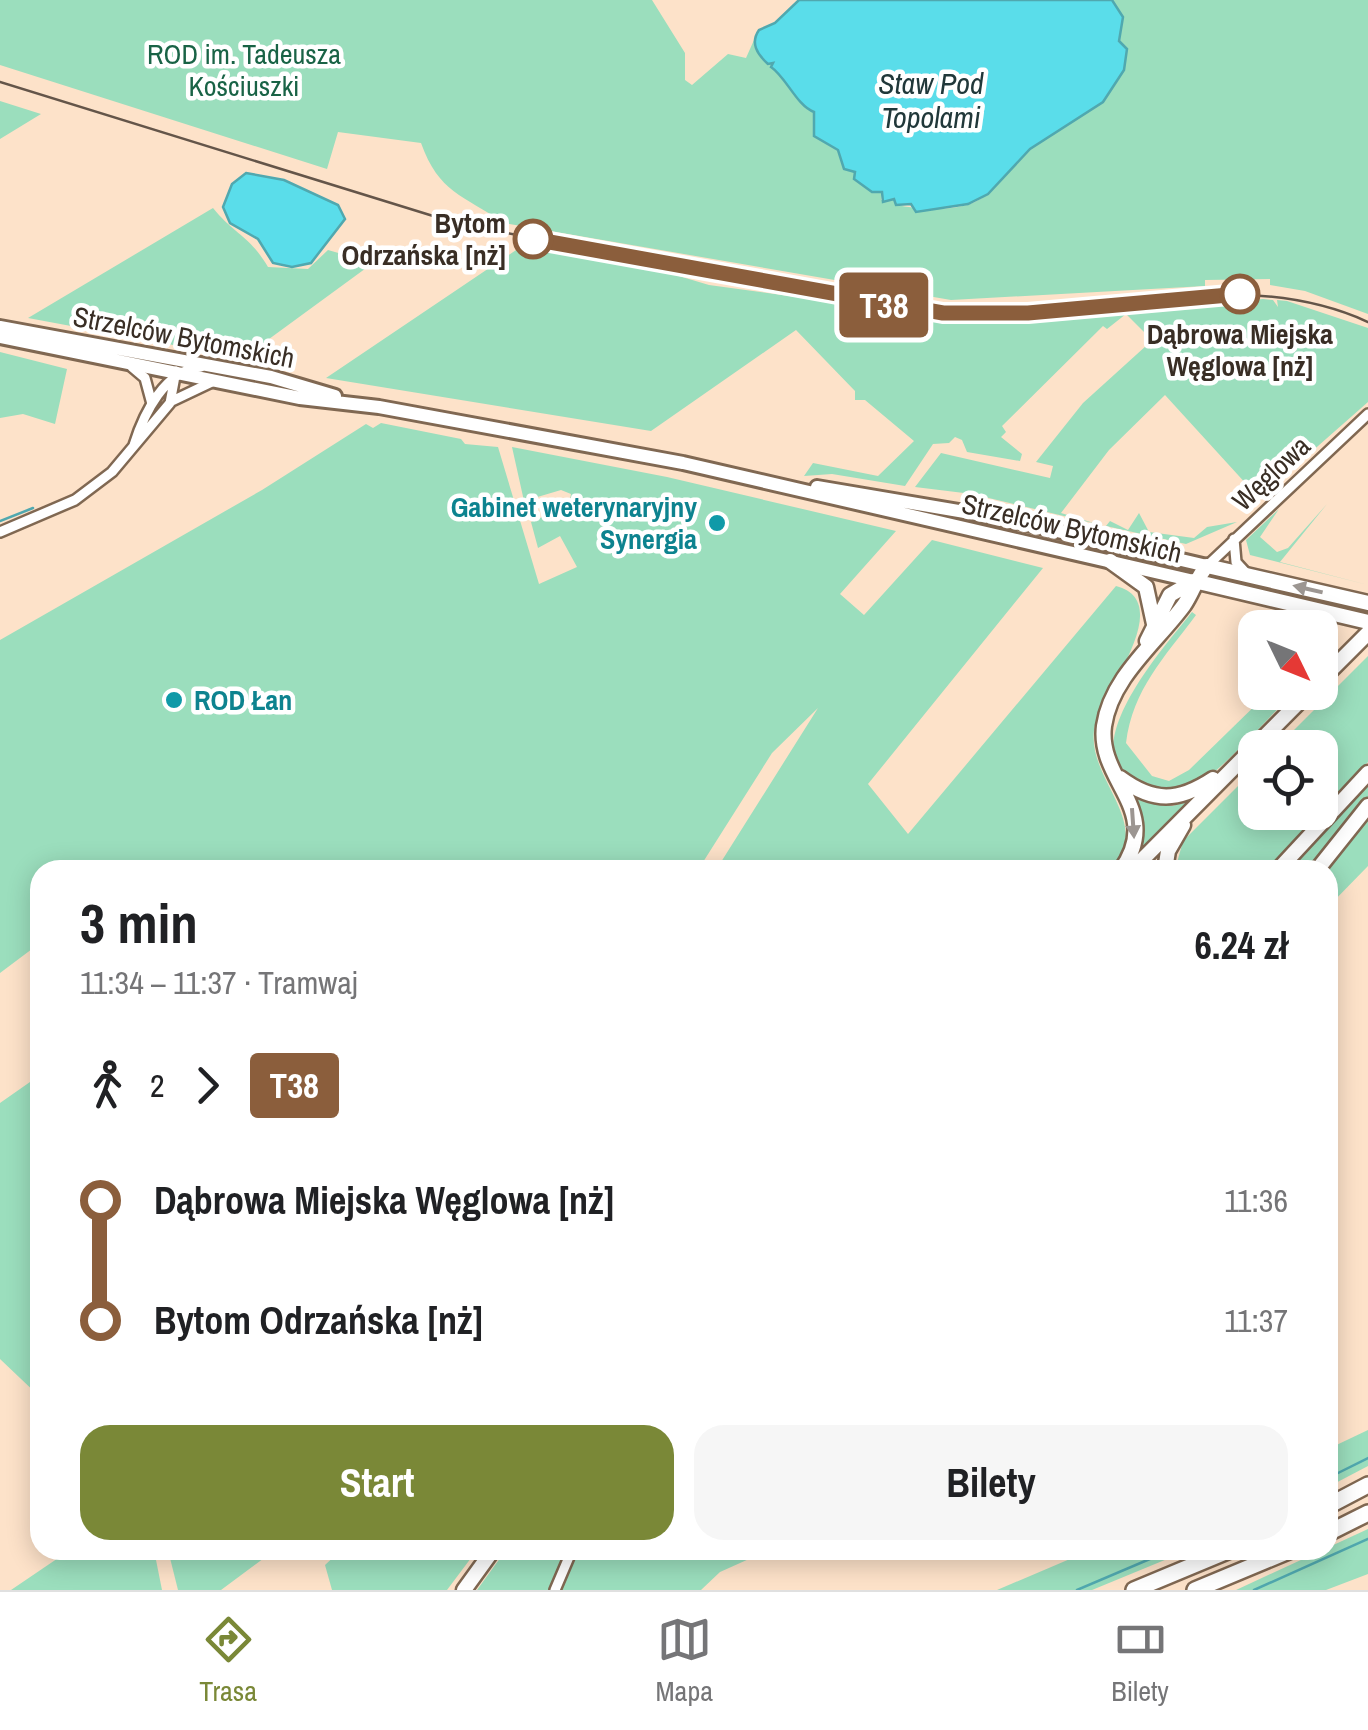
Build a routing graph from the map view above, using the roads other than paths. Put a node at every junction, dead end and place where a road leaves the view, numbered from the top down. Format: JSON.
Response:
{"nodes":[{"id":1,"x":0,"y":327,"type":"edge"},
{"id":2,"x":0,"y":337,"type":"edge"},
{"id":3,"x":165,"y":358,"type":"junction"},
{"id":4,"x":130,"y":366,"type":"junction"},
{"id":5,"x":176,"y":374,"type":"junction"},
{"id":6,"x":217,"y":374,"type":"junction"},
{"id":7,"x":170,"y":403,"type":"junction"},
{"id":8,"x":152,"y":405,"type":"junction"},
{"id":9,"x":1368,"y":414,"type":"edge"},
{"id":10,"x":134,"y":445,"type":"junction"},
{"id":11,"x":765,"y":481,"type":"junction"},
{"id":12,"x":0,"y":532,"type":"edge"},
{"id":13,"x":1234,"y":538,"type":"junction"},
{"id":14,"x":1110,"y":561,"type":"junction"},
{"id":15,"x":1207,"y":566,"type":"junction"},
{"id":16,"x":1248,"y":576,"type":"junction"},
{"id":17,"x":1194,"y":581,"type":"junction"},
{"id":18,"x":1238,"y":592,"type":"junction"},
{"id":19,"x":1188,"y":600,"type":"junction"},
{"id":20,"x":1368,"y":602,"type":"edge"},
{"id":21,"x":1368,"y":622,"type":"edge"},
{"id":22,"x":1154,"y":624,"type":"junction"},
{"id":23,"x":1368,"y":633,"type":"edge"},
{"id":24,"x":1140,"y":655,"type":"junction"},
{"id":25,"x":1338,"y":663,"type":"edge"},
{"id":26,"x":1291,"y":710,"type":"edge"},
{"id":27,"x":1235,"y":766,"type":"junction"},
{"id":28,"x":1368,"y":773,"type":"edge"},
{"id":29,"x":1117,"y":776,"type":"junction"},
{"id":30,"x":1195,"y":806,"type":"junction"},
{"id":31,"x":1368,"y":806,"type":"edge"},
{"id":32,"x":1126,"y":860,"type":"edge"},
{"id":33,"x":1142,"y":860,"type":"edge"},
{"id":34,"x":1167,"y":860,"type":"edge"},
{"id":35,"x":1287,"y":860,"type":"edge"},
{"id":36,"x":1324,"y":860,"type":"edge"},
{"id":37,"x":1368,"y":1485,"type":"edge"},
{"id":38,"x":1338,"y":1501,"type":"edge"},
{"id":39,"x":1368,"y":1513,"type":"edge"},
{"id":40,"x":1368,"y":1523,"type":"edge"},
{"id":41,"x":1338,"y":1528,"type":"edge"},
{"id":42,"x":1338,"y":1529,"type":"edge"},
{"id":43,"x":485,"y":1560,"type":"edge"},
{"id":44,"x":568,"y":1560,"type":"edge"},
{"id":45,"x":1206,"y":1560,"type":"edge"},
{"id":46,"x":1267,"y":1560,"type":"edge"},
{"id":47,"x":464,"y":1590,"type":"edge"},
{"id":48,"x":555,"y":1590,"type":"edge"},
{"id":49,"x":1134,"y":1590,"type":"edge"},
{"id":50,"x":1195,"y":1590,"type":"edge"}],
"edges":[{"from":1,"to":3,"type":"main road","name":"Strzelców Bytomskich"},
{"from":2,"to":4,"type":"main road","name":"Strzelców Bytomskich"},
{"from":3,"to":5,"type":"street"},
{"from":3,"to":6,"type":"main road","name":"Strzelców Bytomskich"},
{"from":4,"to":5,"type":"main road","name":"Strzelców Bytomskich"},
{"from":4,"to":8,"type":"street"},
{"from":5,"to":6,"type":"main road","name":"Strzelców Bytomskich"},
{"from":5,"to":7,"type":"street"},
{"from":5,"to":8,"type":"street"},
{"from":6,"to":7,"type":"street"},
{"from":6,"to":11,"type":"main road","name":"Strzelców Bytomskich"},
{"from":7,"to":10,"type":"street"},
{"from":8,"to":10,"type":"street"},
{"from":9,"to":13,"type":"street","name":"Węglowa"},
{"from":10,"to":12,"type":"street"},
{"from":11,"to":14,"type":"main road","name":"Strzelców Bytomskich"},
{"from":11,"to":15,"type":"main road","name":"Strzelców Bytomskich"},
{"from":13,"to":15,"type":"street","name":"Węglowa"},
{"from":13,"to":16,"type":"street"},
{"from":14,"to":17,"type":"main road","name":"Strzelców Bytomskich"},
{"from":14,"to":22,"type":"main road"},
{"from":15,"to":16,"type":"main road","name":"Strzelców Bytomskich"},
{"from":15,"to":17,"type":"main road"},
{"from":20,"to":16,"type":"main road","name":"Strzelców Bytomskich","one_way":true},
{"from":17,"to":18,"type":"main road","name":"Strzelców Bytomskich"},
{"from":17,"to":19,"type":"main road"},
{"from":17,"to":22,"type":"main road"},
{"from":18,"to":19,"type":"main road"},
{"from":18,"to":21,"type":"main road","name":"Strzelców Bytomskich"},
{"from":19,"to":24,"type":"main road"},
{"from":22,"to":24,"type":"main road"},
{"from":23,"to":25,"type":"main road"},
{"from":24,"to":29,"type":"main road"},
{"from":26,"to":27,"type":"main road"},
{"from":27,"to":29,"type":"main road"},
{"from":27,"to":30,"type":"main road"},
{"from":28,"to":35,"type":"main road"},
{"from":29,"to":32,"type":"main road","one_way":true},
{"from":30,"to":33,"type":"main road"},
{"from":30,"to":34,"type":"main road"},
{"from":31,"to":36,"type":"main road"},
{"from":37,"to":38,"type":"highway"},
{"from":39,"to":41,"type":"highway"},
{"from":40,"to":42,"type":"highway"},
{"from":43,"to":47,"type":"main road"},
{"from":44,"to":48,"type":"street"},
{"from":45,"to":49,"type":"highway"},
{"from":46,"to":50,"type":"highway"}]}
